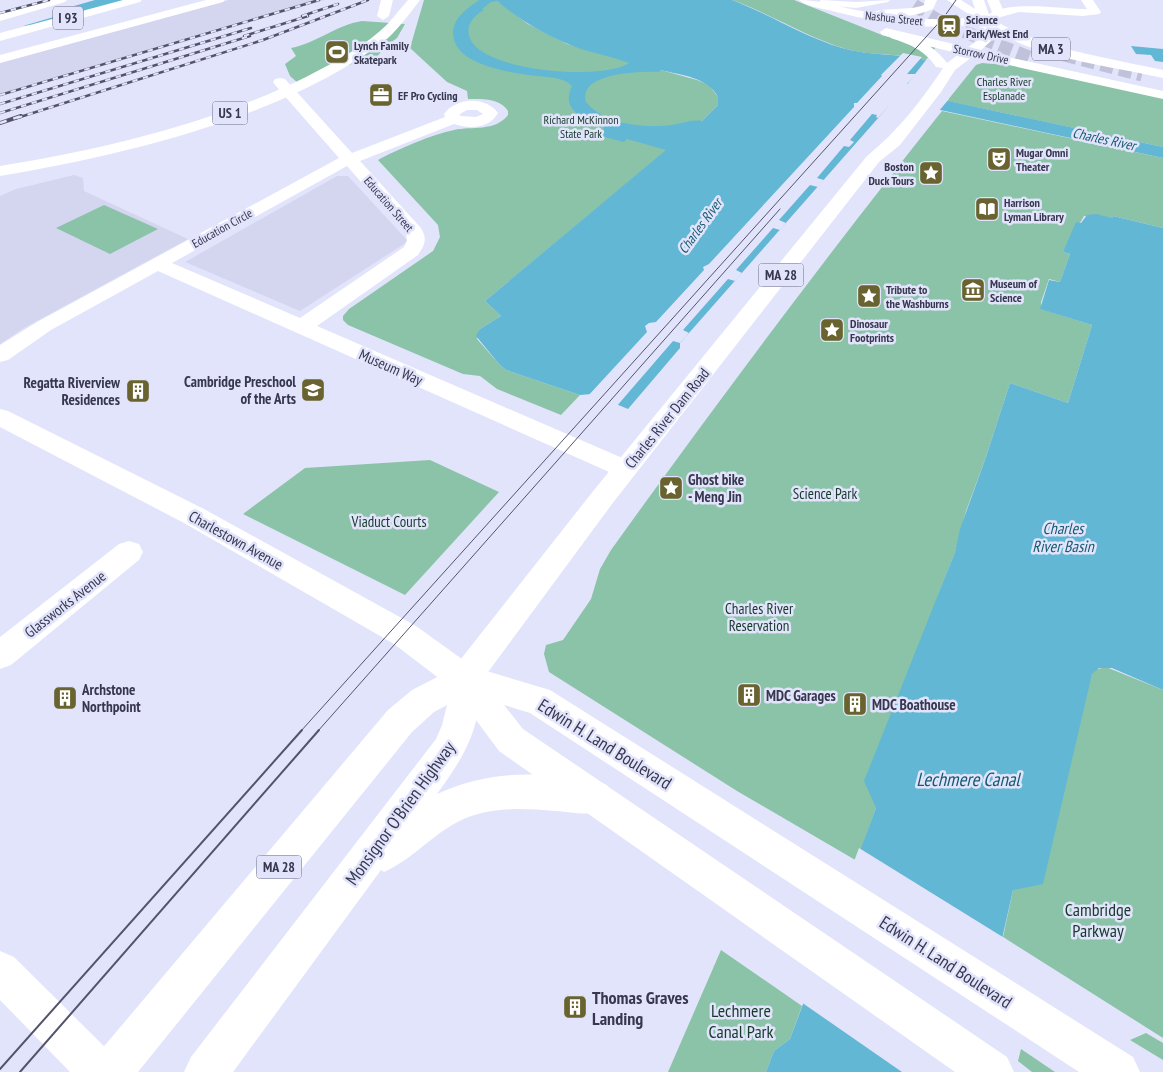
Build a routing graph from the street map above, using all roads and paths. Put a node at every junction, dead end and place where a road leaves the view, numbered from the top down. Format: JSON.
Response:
{"nodes":[{"id":1,"x":61,"y":0,"type":"edge"},
{"id":2,"x":95,"y":0,"type":"edge"},
{"id":3,"x":118,"y":0,"type":"edge"},
{"id":4,"x":136,"y":0,"type":"edge"},
{"id":5,"x":145,"y":0,"type":"edge"},
{"id":6,"x":178,"y":0,"type":"edge"},
{"id":7,"x":199,"y":0,"type":"edge"},
{"id":8,"x":219,"y":0,"type":"edge"},
{"id":9,"x":387,"y":0,"type":"edge"},
{"id":10,"x":395,"y":0,"type":"edge"},
{"id":11,"x":414,"y":0,"type":"edge"},
{"id":12,"x":804,"y":0,"type":"edge"},
{"id":13,"x":884,"y":0,"type":"edge"},
{"id":14,"x":891,"y":0,"type":"edge"},
{"id":15,"x":931,"y":0,"type":"edge"},
{"id":16,"x":938,"y":0,"type":"edge"},
{"id":17,"x":953,"y":0,"type":"edge"},
{"id":18,"x":978,"y":0,"type":"edge"},
{"id":19,"x":993,"y":0,"type":"edge"},
{"id":20,"x":1087,"y":0,"type":"edge"},
{"id":21,"x":823,"y":1,"type":"edge"},
{"id":22,"x":0,"y":17,"type":"edge"},
{"id":23,"x":991,"y":17,"type":"junction"},
{"id":24,"x":873,"y":19,"type":"junction"},
{"id":25,"x":390,"y":20,"type":"junction"},
{"id":26,"x":969,"y":21,"type":"junction"},
{"id":27,"x":0,"y":29,"type":"edge"},
{"id":28,"x":895,"y":35,"type":"junction"},
{"id":29,"x":0,"y":48,"type":"edge"},
{"id":30,"x":969,"y":49,"type":"junction"},
{"id":31,"x":1029,"y":57,"type":"tunnel mouth"},
{"id":32,"x":941,"y":64,"type":"junction"},
{"id":33,"x":1122,"y":65,"type":"junction"},
{"id":34,"x":1142,"y":75,"type":"tunnel mouth"},
{"id":35,"x":1163,"y":75,"type":"edge"},
{"id":36,"x":280,"y":82,"type":"dead end"},
{"id":37,"x":928,"y":88,"type":"junction"},
{"id":38,"x":1163,"y":88,"type":"edge"},
{"id":39,"x":1163,"y":95,"type":"edge"},
{"id":40,"x":454,"y":119,"type":"dead end"},
{"id":41,"x":0,"y":156,"type":"edge"},
{"id":42,"x":350,"y":159,"type":"junction"},
{"id":43,"x":0,"y":171,"type":"edge"},
{"id":44,"x":0,"y":186,"type":"edge"},
{"id":45,"x":157,"y":264,"type":"junction"},
{"id":46,"x":301,"y":327,"type":"junction"},
{"id":47,"x":0,"y":354,"type":"edge"},
{"id":48,"x":0,"y":417,"type":"edge"},
{"id":49,"x":625,"y":469,"type":"junction"},
{"id":50,"x":129,"y":552,"type":"dead end"},
{"id":51,"x":0,"y":655,"type":"edge"},
{"id":52,"x":464,"y":679,"type":"junction"},
{"id":53,"x":595,"y":797,"type":"junction"},
{"id":54,"x":359,"y":872,"type":"junction"},
{"id":55,"x":0,"y":971,"type":"edge"},
{"id":56,"x":100,"y":1072,"type":"edge"},
{"id":57,"x":110,"y":1072,"type":"edge"},
{"id":58,"x":206,"y":1072,"type":"edge"},
{"id":59,"x":992,"y":1072,"type":"edge"},
{"id":60,"x":1118,"y":1072,"type":"edge"}],
"edges":[{"from":1,"to":22,"type":"main road"},
{"from":2,"to":27,"type":"main road","number":"I 93"},
{"from":3,"to":27,"type":"main road","number":"I 93"},
{"from":4,"to":29,"type":"main road","number":"I 93"},
{"from":5,"to":29,"type":"main road"},
{"from":6,"to":29,"type":"main road"},
{"from":7,"to":29,"type":"main road"},
{"from":8,"to":29,"type":"main road"},
{"from":9,"to":25,"type":"main road"},
{"from":10,"to":25,"type":"main road","number":"US 1"},
{"from":11,"to":25,"type":"main road","number":"US 1"},
{"from":12,"to":24,"type":"main road","name":"Nashua Street"},
{"from":13,"to":21,"type":"main road"},
{"from":14,"to":24,"type":"main road"},
{"from":15,"to":24,"type":"main road"},
{"from":16,"to":26,"type":"main road"},
{"from":17,"to":23,"type":"main road","name":"Storrow Drive"},
{"from":18,"to":23,"type":"main road"},
{"from":19,"to":23,"type":"main road"},
{"from":20,"to":23,"type":"main road","name":"Nashua Street"},
{"from":21,"to":24,"type":"main road","name":"Nashua Street"},
{"from":23,"to":26,"type":"main road","name":"Nashua Street"},
{"from":23,"to":30,"type":"main road"},
{"from":23,"to":33,"type":"main road","name":"Storrow Drive","number":"MA 3"},
{"from":24,"to":26,"type":"main road","name":"Nashua Street"},
{"from":24,"to":28,"type":"main road","name":"Storrow Drive"},
{"from":25,"to":41,"type":"main road","number":"US 1"},
{"from":25,"to":43,"type":"main road","number":"US 1"},
{"from":25,"to":44,"type":"main road"},
{"from":26,"to":30,"type":"main road","name":"Charles River Dam Road","number":"MA 28"},
{"from":28,"to":30,"type":"main road","name":"Storrow Drive"},
{"from":28,"to":32,"type":"main road"},
{"from":30,"to":32,"type":"main road","name":"Charles River Dam Road","number":"MA 28"},
{"from":30,"to":33,"type":"main road"},
{"from":30,"to":37,"type":"main road","name":"Charles River Dam Road","number":"MA 28"},
{"from":30,"to":39,"type":"main road","name":"Storrow Drive"},
{"from":31,"to":38,"type":"main road","number":"MA 3"},
{"from":32,"to":37,"type":"main road","name":"Charles River Dam Road","number":"MA 28"},
{"from":33,"to":35,"type":"main road","name":"Storrow Drive","number":"MA 3"},
{"from":34,"to":35,"type":"main road"},
{"from":36,"to":42,"type":"main road","name":"Education Street"},
{"from":37,"to":49,"type":"main road","name":"Charles River Dam Road","number":"MA 28"},
{"from":40,"to":42,"type":"main road","name":"Education Circle"},
{"from":42,"to":45,"type":"main road","name":"Education Circle"},
{"from":42,"to":46,"type":"main road","name":"Education Street"},
{"from":45,"to":46,"type":"main road","name":"Museum Way"},
{"from":45,"to":47,"type":"main road","name":"Education Circle"},
{"from":46,"to":49,"type":"main road","name":"Museum Way"},
{"from":48,"to":52,"type":"main road","name":"Charlestown Avenue"},
{"from":49,"to":52,"type":"main road","name":"Charles River Dam Road","number":"MA 28"},
{"from":50,"to":51,"type":"main road","name":"Glassworks Avenue"},
{"from":52,"to":53,"type":"main road"},
{"from":52,"to":54,"type":"main road","name":"Monsignor O'Brien Highway"},
{"from":52,"to":57,"type":"main road","number":"MA 28"},
{"from":52,"to":60,"type":"main road","name":"Edwin H. Land Boulevard"},
{"from":53,"to":54,"type":"main road"},
{"from":53,"to":59,"type":"main road"},
{"from":54,"to":58,"type":"main road","name":"Monsignor O'Brien Highway"},
{"from":55,"to":56,"type":"main road"}]}
